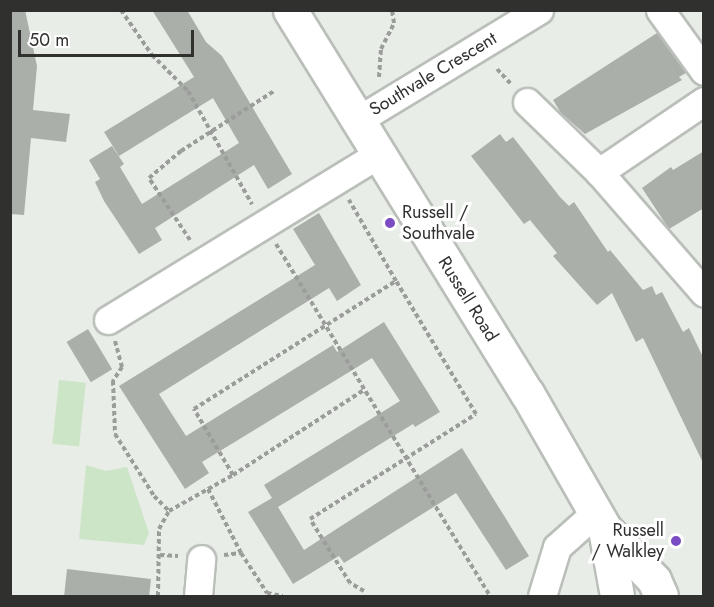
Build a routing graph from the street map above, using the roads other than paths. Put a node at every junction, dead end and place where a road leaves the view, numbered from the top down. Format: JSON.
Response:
{"nodes":[{"id":1,"x":290,"y":10,"type":"edge"},
{"id":2,"x":539,"y":10,"type":"edge"},
{"id":3,"x":660,"y":10,"type":"edge"},
{"id":4,"x":704,"y":71,"type":"edge"},
{"id":5,"x":704,"y":100,"type":"edge"},
{"id":6,"x":527,"y":102,"type":"dead end"},
{"id":7,"x":358,"y":120,"type":"junction"},
{"id":8,"x":379,"y":154,"type":"junction"},
{"id":9,"x":599,"y":172,"type":"junction"},
{"id":10,"x":704,"y":293,"type":"edge"},
{"id":11,"x":108,"y":320,"type":"road end"},
{"id":12,"x":600,"y":521,"type":"junction"},
{"id":13,"x":201,"y":559,"type":"dead end"},
{"id":14,"x":198,"y":597,"type":"edge"},
{"id":15,"x":542,"y":597,"type":"edge"},
{"id":16,"x":617,"y":597,"type":"edge"},
{"id":17,"x":661,"y":597,"type":"edge"}],
"edges":[{"from":1,"to":7,"type":"main road","name":"Russell Road"},
{"from":2,"to":7,"type":"street","name":"Southvale Crescent"},
{"from":3,"to":4,"type":"street"},
{"from":5,"to":9,"type":"street"},
{"from":6,"to":9,"type":"street"},
{"from":7,"to":8,"type":"main road","name":"Russell Road"},
{"from":8,"to":11,"type":"street"},
{"from":8,"to":12,"type":"main road","name":"Russell Road"},
{"from":9,"to":10,"type":"street"},
{"from":12,"to":15,"type":"street"},
{"from":12,"to":16,"type":"main road","name":"Russell Road"},
{"from":12,"to":17,"type":"main road","name":"Russell Road"},
{"from":13,"to":14,"type":"street"}]}
